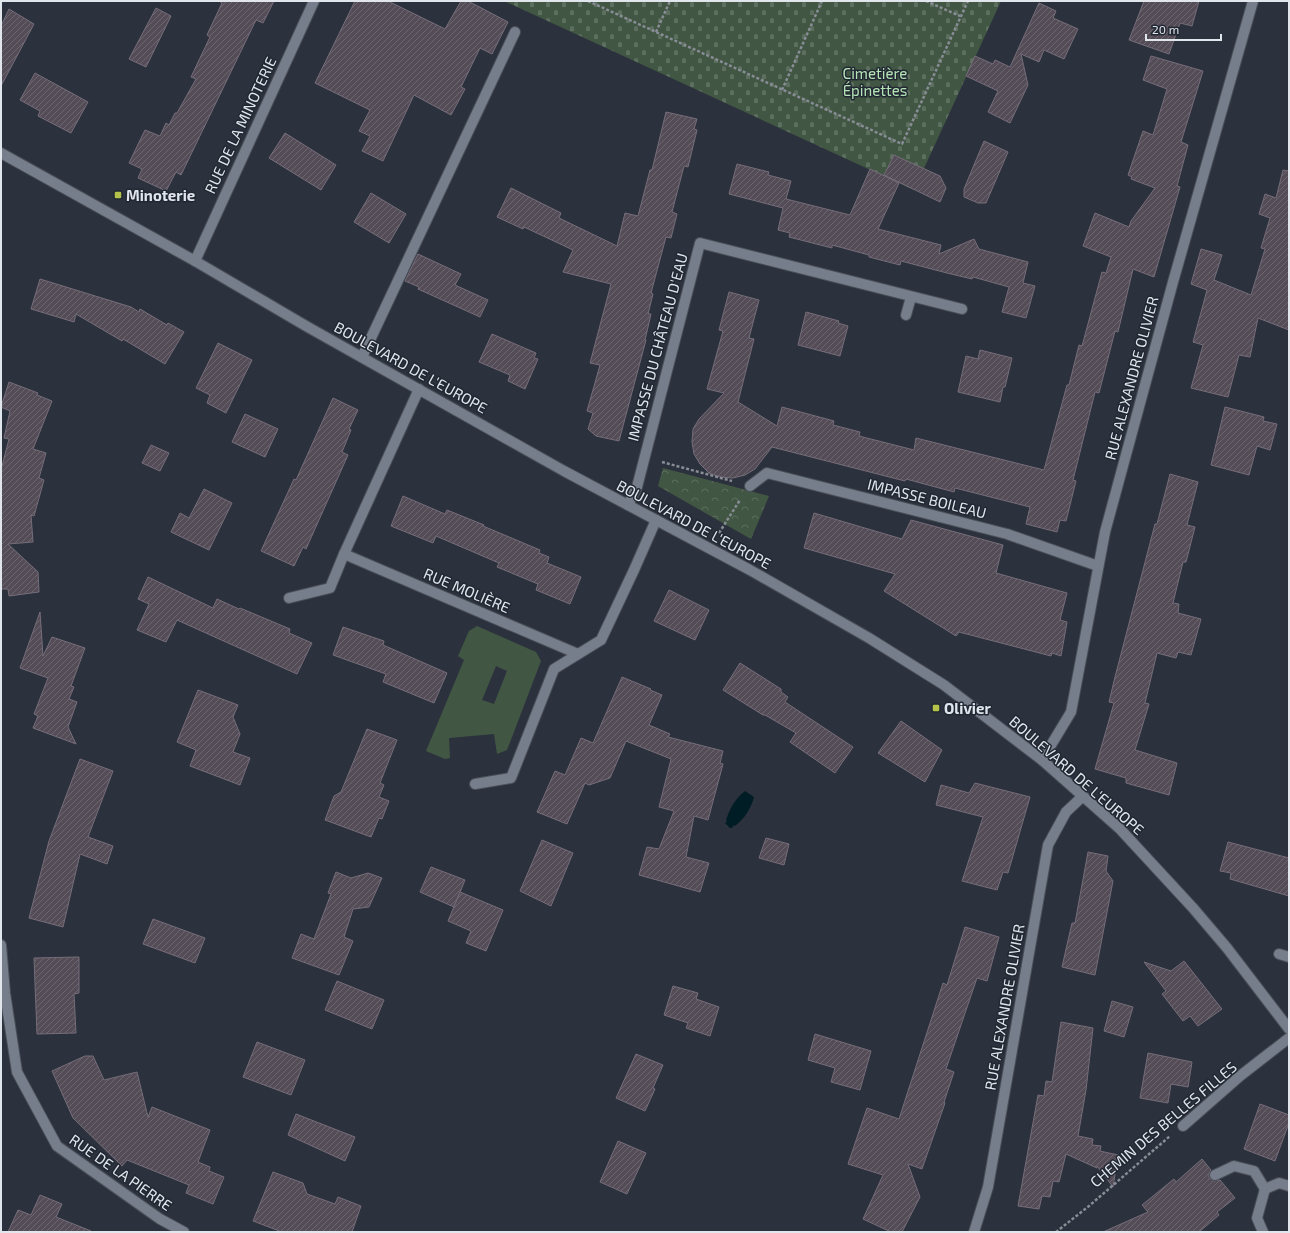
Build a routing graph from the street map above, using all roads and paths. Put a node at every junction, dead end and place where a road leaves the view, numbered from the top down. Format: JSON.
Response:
{"nodes":[{"id":1,"x":314,"y":1,"type":"edge"},
{"id":2,"x":588,"y":1,"type":"edge"},
{"id":3,"x":670,"y":1,"type":"edge"},
{"id":4,"x":822,"y":1,"type":"edge"},
{"id":5,"x":926,"y":1,"type":"edge"},
{"id":6,"x":968,"y":1,"type":"edge"},
{"id":7,"x":1253,"y":1,"type":"edge"},
{"id":8,"x":960,"y":16,"type":"junction"},
{"id":9,"x":515,"y":32,"type":"dead end"},
{"id":10,"x":656,"y":32,"type":"junction"},
{"id":11,"x":782,"y":90,"type":"junction"},
{"id":12,"x":1,"y":153,"type":"edge"},
{"id":13,"x":195,"y":261,"type":"junction"},
{"id":14,"x":911,"y":297,"type":"junction"},
{"id":15,"x":962,"y":309,"type":"dead end"},
{"id":16,"x":906,"y":315,"type":"dead end"},
{"id":17,"x":362,"y":357,"type":"junction"},
{"id":18,"x":419,"y":389,"type":"junction"},
{"id":19,"x":644,"y":457,"type":"junction"},
{"id":20,"x":750,"y":486,"type":"junction"},
{"id":21,"x":628,"y":506,"type":"junction"},
{"id":22,"x":656,"y":520,"type":"junction"},
{"id":23,"x":710,"y":548,"type":"junction"},
{"id":24,"x":344,"y":554,"type":"junction"},
{"id":25,"x":1098,"y":566,"type":"junction"},
{"id":26,"x":289,"y":598,"type":"dead end"},
{"id":27,"x":578,"y":654,"type":"junction"},
{"id":28,"x":1042,"y":760,"type":"junction"},
{"id":29,"x":475,"y":784,"type":"dead end"},
{"id":30,"x":1083,"y":796,"type":"junction"},
{"id":31,"x":1,"y":946,"type":"edge"},
{"id":32,"x":1279,"y":954,"type":"dead end"},
{"id":33,"x":1289,"y":957,"type":"edge"},
{"id":34,"x":1289,"y":1029,"type":"edge"},
{"id":35,"x":1289,"y":1038,"type":"edge"},
{"id":36,"x":1183,"y":1126,"type":"joint"},
{"id":37,"x":1215,"y":1175,"type":"dead end"},
{"id":38,"x":1289,"y":1186,"type":"edge"},
{"id":39,"x":1265,"y":1189,"type":"junction"},
{"id":40,"x":184,"y":1232,"type":"edge"},
{"id":41,"x":974,"y":1232,"type":"edge"},
{"id":42,"x":1056,"y":1232,"type":"edge"},
{"id":43,"x":1263,"y":1232,"type":"edge"}],
"edges":[{"from":1,"to":13,"type":"street","name":"RUE DE LA MINOTERIE"},
{"from":2,"to":10,"type":"path"},
{"from":3,"to":10,"type":"path"},
{"from":4,"to":11,"type":"path"},
{"from":5,"to":8,"type":"path"},
{"from":6,"to":8,"type":"path"},
{"from":7,"to":25,"type":"street","name":"RUE ALEXANDRE OLIVIER"},
{"from":8,"to":11,"type":"path"},
{"from":9,"to":17,"type":"street"},
{"from":10,"to":11,"type":"path"},
{"from":12,"to":13,"type":"street","name":"BOULEVARD DE L'EUROPE"},
{"from":13,"to":17,"type":"street","name":"BOULEVARD DE L'EUROPE"},
{"from":14,"to":15,"type":"street","name":"IMPASSE DU CHÂTEAU D'EAU"},
{"from":14,"to":16,"type":"street"},
{"from":14,"to":19,"type":"street","name":"IMPASSE DU CHÂTEAU D'EAU"},
{"from":17,"to":18,"type":"street","name":"BOULEVARD DE L'EUROPE"},
{"from":18,"to":21,"type":"street","name":"BOULEVARD DE L'EUROPE"},
{"from":18,"to":24,"type":"street"},
{"from":19,"to":20,"type":"path"},
{"from":19,"to":21,"type":"street","name":"IMPASSE DU CHÂTEAU D'EAU"},
{"from":20,"to":23,"type":"path"},
{"from":20,"to":25,"type":"street","name":"IMPASSE BOILEAU"},
{"from":21,"to":22,"type":"street","name":"BOULEVARD DE L'EUROPE"},
{"from":22,"to":23,"type":"street","name":"BOULEVARD DE L'EUROPE"},
{"from":22,"to":27,"type":"street"},
{"from":23,"to":28,"type":"street","name":"BOULEVARD DE L'EUROPE"},
{"from":24,"to":26,"type":"street"},
{"from":24,"to":27,"type":"street","name":"RUE MOLIÈRE"},
{"from":25,"to":28,"type":"street","name":"RUE ALEXANDRE OLIVIER"},
{"from":27,"to":29,"type":"street"},
{"from":28,"to":30,"type":"street","name":"BOULEVARD DE L'EUROPE"},
{"from":30,"to":34,"type":"street","name":"BOULEVARD DE L'EUROPE"},
{"from":30,"to":41,"type":"street","name":"RUE ALEXANDRE OLIVIER"},
{"from":31,"to":40,"type":"street","name":"RUE DE LA PIERRE"},
{"from":32,"to":33,"type":"street"},
{"from":35,"to":36,"type":"street","name":"CHEMIN DES BELLES FILLES"},
{"from":36,"to":42,"type":"path","name":"CHEMIN DES BELLES FILLES"},
{"from":37,"to":39,"type":"street"},
{"from":38,"to":39,"type":"street"},
{"from":39,"to":43,"type":"street"}]}
